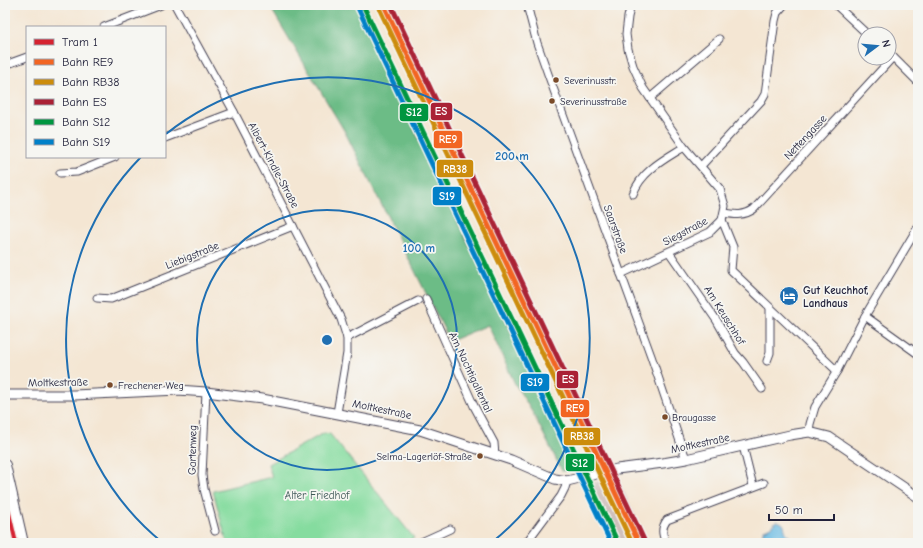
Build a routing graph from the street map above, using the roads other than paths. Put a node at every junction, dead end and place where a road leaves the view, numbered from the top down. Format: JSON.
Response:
{"nodes":[{"id":1,"x":161,"y":5,"type":"edge"},
{"id":2,"x":175,"y":5,"type":"edge"},
{"id":3,"x":527,"y":5,"type":"edge"},
{"id":4,"x":631,"y":5,"type":"edge"},
{"id":5,"x":784,"y":5,"type":"edge"},
{"id":6,"x":836,"y":5,"type":"edge"},
{"id":7,"x":107,"y":26,"type":"edge"},
{"id":8,"x":858,"y":26,"type":"edge"},
{"id":9,"x":719,"y":39,"type":"dead end"},
{"id":10,"x":26,"y":57,"type":"edge"},
{"id":11,"x":897,"y":61,"type":"edge"},
{"id":12,"x":5,"y":65,"type":"edge"},
{"id":13,"x":881,"y":66,"type":"edge"},
{"id":14,"x":918,"y":82,"type":"edge"},
{"id":15,"x":650,"y":98,"type":"junction"},
{"id":16,"x":234,"y":112,"type":"junction"},
{"id":17,"x":166,"y":138,"type":"edge"},
{"id":18,"x":684,"y":147,"type":"junction"},
{"id":19,"x":112,"y":158,"type":"edge"},
{"id":20,"x":701,"y":166,"type":"junction"},
{"id":21,"x":60,"y":173,"type":"dead end"},
{"id":22,"x":633,"y":194,"type":"dead end"},
{"id":23,"x":723,"y":216,"type":"junction"},
{"id":24,"x":293,"y":226,"type":"junction"},
{"id":25,"x":918,"y":227,"type":"edge"},
{"id":26,"x":669,"y":252,"type":"junction"},
{"id":27,"x":621,"y":274,"type":"junction"},
{"id":28,"x":97,"y":298,"type":"dead end"},
{"id":29,"x":426,"y":299,"type":"dead end"},
{"id":30,"x":418,"y":301,"type":"dead end"},
{"id":31,"x":770,"y":308,"type":"junction"},
{"id":32,"x":865,"y":316,"type":"junction"},
{"id":33,"x":347,"y":338,"type":"junction"},
{"id":34,"x":918,"y":354,"type":"edge"},
{"id":35,"x":767,"y":361,"type":"dead end"},
{"id":36,"x":837,"y":371,"type":"junction"},
{"id":37,"x":762,"y":390,"type":"dead end"},
{"id":38,"x":206,"y":392,"type":"junction"},
{"id":39,"x":5,"y":395,"type":"edge"},
{"id":40,"x":337,"y":413,"type":"junction"},
{"id":41,"x":809,"y":432,"type":"junction"},
{"id":42,"x":743,"y":446,"type":"junction"},
{"id":43,"x":494,"y":455,"type":"junction"},
{"id":44,"x":686,"y":459,"type":"junction"},
{"id":45,"x":5,"y":465,"type":"edge"},
{"id":46,"x":567,"y":480,"type":"junction"},
{"id":47,"x":764,"y":483,"type":"dead end"},
{"id":48,"x":753,"y":486,"type":"junction"},
{"id":49,"x":918,"y":497,"type":"edge"},
{"id":50,"x":450,"y":530,"type":"dead end"},
{"id":51,"x":216,"y":531,"type":"dead end"},
{"id":52,"x":23,"y":543,"type":"edge"},
{"id":53,"x":419,"y":543,"type":"edge"},
{"id":54,"x":526,"y":543,"type":"edge"},
{"id":55,"x":666,"y":543,"type":"edge"}],
"edges":[{"from":1,"to":7,"type":"street"},
{"from":2,"to":16,"type":"street","name":"Albert-Kindle-Straße"},
{"from":3,"to":27,"type":"street","name":"Saarstraße"},
{"from":4,"to":15,"type":"street"},
{"from":5,"to":20,"type":"street"},
{"from":6,"to":8,"type":"street"},
{"from":9,"to":15,"type":"street"},
{"from":10,"to":12,"type":"street"},
{"from":11,"to":14,"type":"street"},
{"from":13,"to":23,"type":"street","name":"Nettengasse"},
{"from":15,"to":18,"type":"street"},
{"from":16,"to":17,"type":"street"},
{"from":16,"to":24,"type":"street","name":"Albert-Kindle-Straße"},
{"from":18,"to":20,"type":"street"},
{"from":18,"to":22,"type":"street"},
{"from":19,"to":21,"type":"street"},
{"from":20,"to":23,"type":"street"},
{"from":23,"to":26,"type":"street","name":"Siegstraße"},
{"from":23,"to":31,"type":"street"},
{"from":24,"to":28,"type":"street","name":"Liebigstraße"},
{"from":24,"to":33,"type":"street","name":"Albert-Kindle-Straße"},
{"from":25,"to":32,"type":"street"},
{"from":26,"to":27,"type":"street","name":"Siegstraße"},
{"from":26,"to":37,"type":"street","name":"Am Keuschhof"},
{"from":27,"to":44,"type":"street","name":"Saarstraße"},
{"from":29,"to":43,"type":"street","name":"Am Nachtigallental"},
{"from":30,"to":33,"type":"street"},
{"from":31,"to":35,"type":"street"},
{"from":31,"to":36,"type":"street"},
{"from":32,"to":34,"type":"street"},
{"from":32,"to":36,"type":"street"},
{"from":33,"to":40,"type":"street","name":"Albert-Kindle-Straße"},
{"from":36,"to":41,"type":"street"},
{"from":38,"to":39,"type":"street","name":"Moltkestraße"},
{"from":38,"to":40,"type":"street","name":"Moltkestraße"},
{"from":38,"to":51,"type":"street","name":"Gartenweg"},
{"from":40,"to":43,"type":"street","name":"Moltkestraße"},
{"from":41,"to":42,"type":"street","name":"Moltkestraße"},
{"from":41,"to":49,"type":"street","name":"Moltkestraße"},
{"from":42,"to":44,"type":"street","name":"Moltkestraße"},
{"from":42,"to":48,"type":"street","name":"Moltkestraße"},
{"from":43,"to":46,"type":"street","name":"Moltkestraße"},
{"from":44,"to":46,"type":"street","name":"Moltkestraße"},
{"from":45,"to":52,"type":"main road"},
{"from":46,"to":54,"type":"street"},
{"from":47,"to":48,"type":"street"},
{"from":48,"to":55,"type":"street"},
{"from":50,"to":53,"type":"street"}]}
